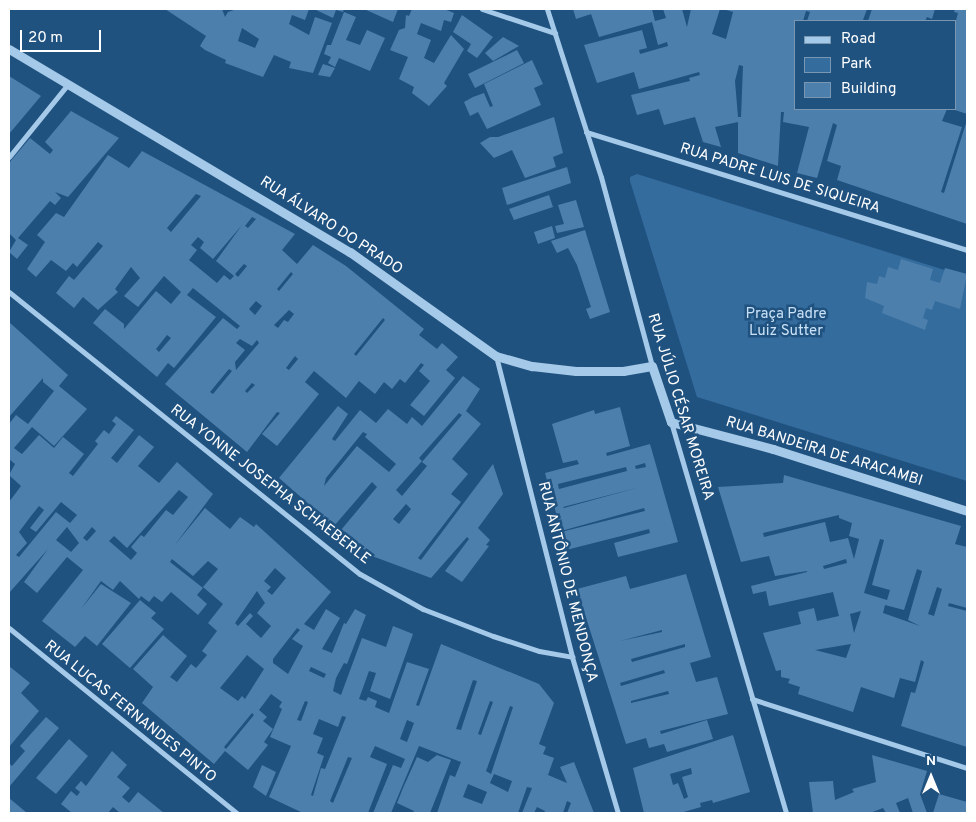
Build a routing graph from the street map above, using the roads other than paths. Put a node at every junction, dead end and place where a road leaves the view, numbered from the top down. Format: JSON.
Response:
{"nodes":[{"id":1,"x":482,"y":9,"type":"edge"},
{"id":2,"x":547,"y":9,"type":"edge"},
{"id":3,"x":555,"y":33,"type":"junction"},
{"id":4,"x":9,"y":49,"type":"edge"},
{"id":5,"x":70,"y":82,"type":"junction"},
{"id":6,"x":586,"y":132,"type":"junction"},
{"id":7,"x":9,"y":157,"type":"edge"},
{"id":8,"x":967,"y":250,"type":"edge"},
{"id":9,"x":9,"y":292,"type":"edge"},
{"id":10,"x":496,"y":356,"type":"junction"},
{"id":11,"x":652,"y":366,"type":"junction"},
{"id":12,"x":671,"y":422,"type":"junction"},
{"id":13,"x":967,"y":511,"type":"edge"},
{"id":14,"x":9,"y":628,"type":"edge"},
{"id":15,"x":572,"y":657,"type":"junction"},
{"id":16,"x":752,"y":699,"type":"junction"},
{"id":17,"x":967,"y":768,"type":"edge"},
{"id":18,"x":236,"y":813,"type":"edge"},
{"id":19,"x":618,"y":813,"type":"edge"},
{"id":20,"x":786,"y":813,"type":"edge"}],
"edges":[{"from":1,"to":3,"type":"street"},
{"from":2,"to":3,"type":"street","name":"RUA JÚLIO CÉSAR MOREIRA"},
{"from":3,"to":6,"type":"street","name":"RUA JÚLIO CÉSAR MOREIRA"},
{"from":4,"to":5,"type":"street","name":"RUA ÁLVARO DO PRADO"},
{"from":5,"to":7,"type":"street"},
{"from":5,"to":10,"type":"street","name":"RUA ÁLVARO DO PRADO"},
{"from":6,"to":8,"type":"street","name":"RUA PADRE LUIS DE SIQUEIRA"},
{"from":6,"to":11,"type":"street","name":"RUA JÚLIO CÉSAR MOREIRA"},
{"from":9,"to":15,"type":"street","name":"RUA YONNE JOSEPHA SCHAEBERLE"},
{"from":10,"to":11,"type":"street","name":"RUA ÁLVARO DO PRADO"},
{"from":10,"to":15,"type":"street","name":"RUA ANTÔNIO DE MENDONÇA"},
{"from":11,"to":12,"type":"street","name":"RUA JÚLIO CÉSAR MOREIRA"},
{"from":12,"to":13,"type":"street","name":"RUA BANDEIRA DE ARACAMBI"},
{"from":12,"to":16,"type":"street","name":"RUA JÚLIO CÉSAR MOREIRA"},
{"from":14,"to":18,"type":"street","name":"RUA LUCAS FERNANDES PINTO"},
{"from":15,"to":19,"type":"street","name":"RUA ANTÔNIO DE MENDONÇA"},
{"from":16,"to":17,"type":"street"},
{"from":16,"to":20,"type":"street","name":"RUA JÚLIO CÉSAR MOREIRA"}]}
